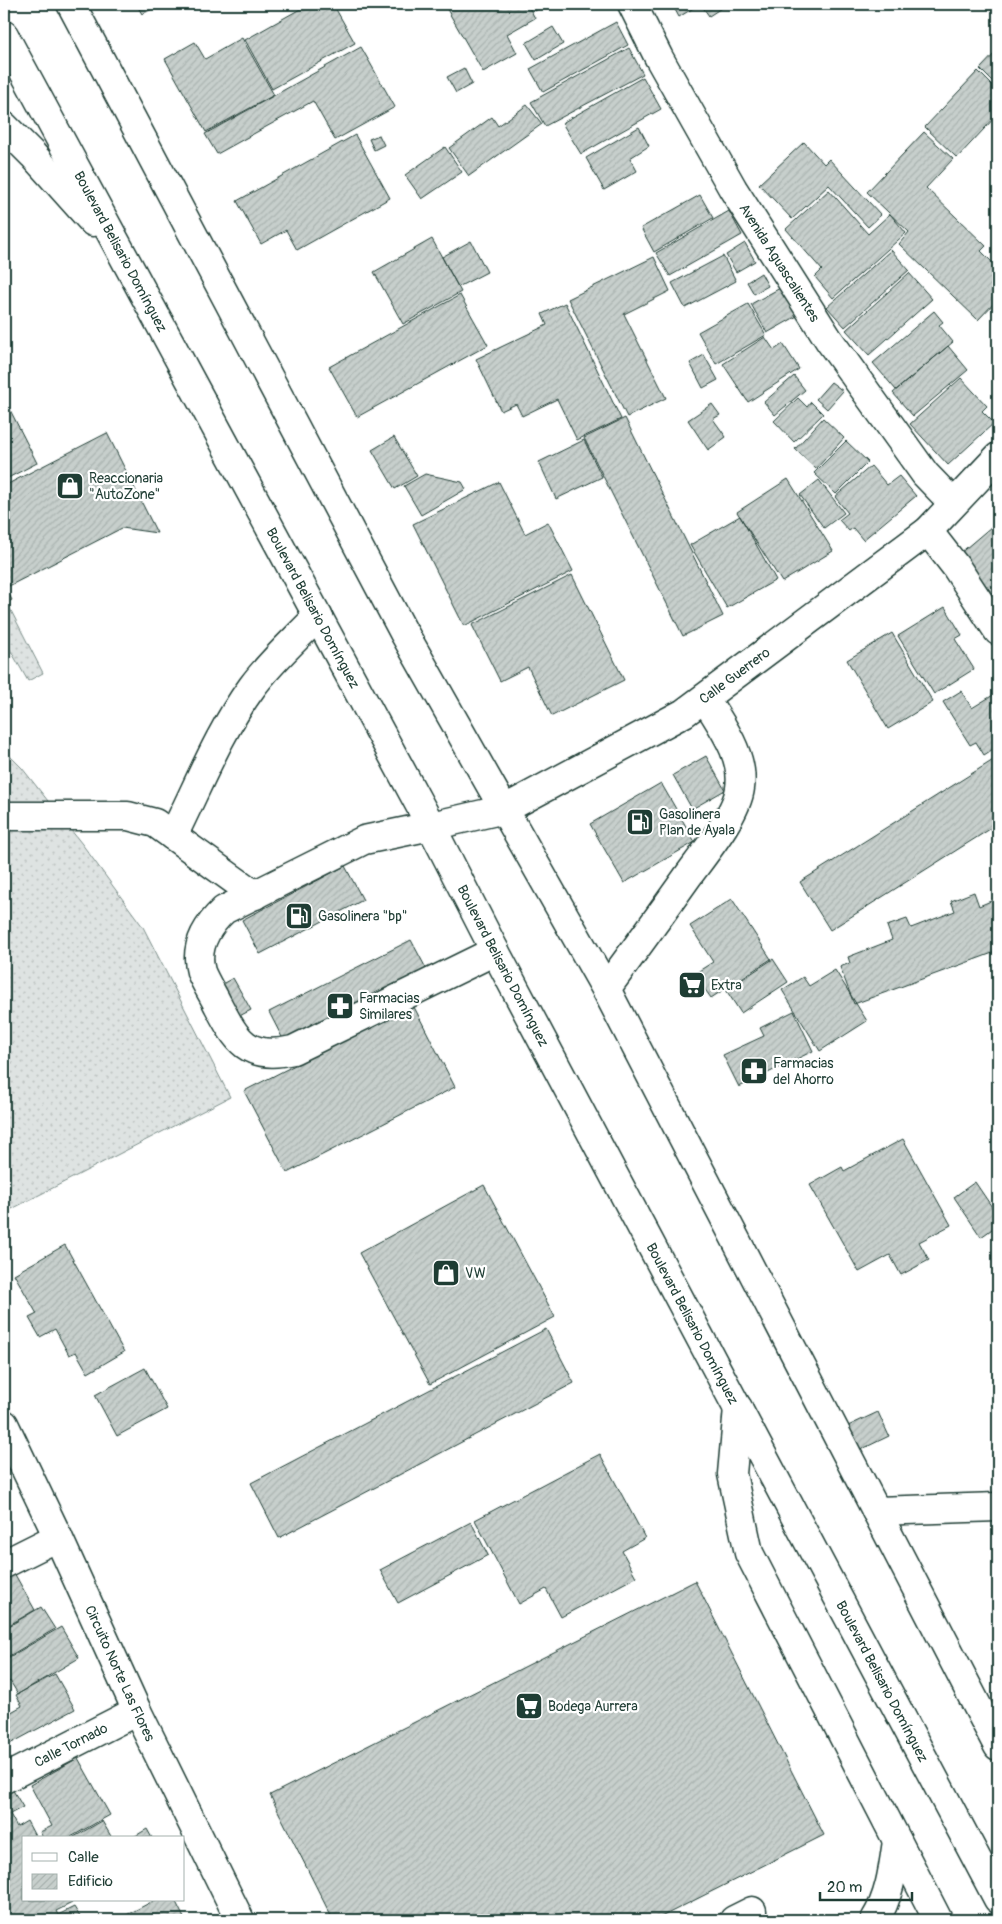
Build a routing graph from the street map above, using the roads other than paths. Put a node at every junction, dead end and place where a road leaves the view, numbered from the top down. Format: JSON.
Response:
{"nodes":[{"id":1,"x":71,"y":4,"type":"edge"},
{"id":2,"x":632,"y":4,"type":"edge"},
{"id":3,"x":4,"y":35,"type":"edge"},
{"id":4,"x":4,"y":126,"type":"edge"},
{"id":5,"x":121,"y":254,"type":"junction"},
{"id":6,"x":998,"y":457,"type":"edge"},
{"id":7,"x":953,"y":504,"type":"junction"},
{"id":8,"x":928,"y":531,"type":"junction"},
{"id":9,"x":318,"y":616,"type":"junction"},
{"id":10,"x":998,"y":631,"type":"edge"},
{"id":11,"x":705,"y":698,"type":"junction"},
{"id":12,"x":506,"y":809,"type":"junction"},
{"id":13,"x":4,"y":816,"type":"edge"},
{"id":14,"x":430,"y":826,"type":"junction"},
{"id":15,"x":173,"y":836,"type":"junction"},
{"id":16,"x":255,"y":895,"type":"junction"},
{"id":17,"x":495,"y":951,"type":"junction"},
{"id":18,"x":606,"y":989,"type":"junction"},
{"id":19,"x":738,"y":1408,"type":"junction"},
{"id":20,"x":4,"y":1424,"type":"edge"},
{"id":21,"x":998,"y":1506,"type":"edge"},
{"id":22,"x":876,"y":1510,"type":"junction"},
{"id":23,"x":58,"y":1536,"type":"junction"},
{"id":24,"x":4,"y":1564,"type":"edge"},
{"id":25,"x":137,"y":1711,"type":"junction"},
{"id":26,"x":998,"y":1746,"type":"edge"},
{"id":27,"x":4,"y":1779,"type":"edge"},
{"id":28,"x":897,"y":1841,"type":"junction"},
{"id":29,"x":998,"y":1899,"type":"edge"},
{"id":30,"x":240,"y":1920,"type":"edge"},
{"id":31,"x":875,"y":1920,"type":"edge"},
{"id":32,"x":938,"y":1920,"type":"edge"}],
"edges":[{"from":1,"to":12,"type":"main road"},
{"from":2,"to":7,"type":"main road","name":"Avenida Aguascalientes"},
{"from":3,"to":5,"type":"main road","name":"Boulevard Belisario Domínguez"},
{"from":4,"to":5,"type":"main road"},
{"from":5,"to":9,"type":"main road","name":"Boulevard Belisario Domínguez"},
{"from":6,"to":7,"type":"main road","name":"Calle Guerrero"},
{"from":7,"to":8,"type":"main road","name":"Calle Guerrero"},
{"from":8,"to":10,"type":"main road"},
{"from":8,"to":11,"type":"main road","name":"Calle Guerrero"},
{"from":9,"to":14,"type":"main road","name":"Boulevard Belisario Domínguez"},
{"from":9,"to":15,"type":"main road"},
{"from":11,"to":12,"type":"main road","name":"Calle Guerrero"},
{"from":11,"to":18,"type":"main road"},
{"from":12,"to":14,"type":"main road","name":"Calle Guerrero"},
{"from":12,"to":18,"type":"main road"},
{"from":13,"to":15,"type":"main road"},
{"from":14,"to":16,"type":"main road","name":"Calle Guerrero"},
{"from":14,"to":17,"type":"main road","name":"Boulevard Belisario Domínguez"},
{"from":15,"to":16,"type":"main road"},
{"from":16,"to":17,"type":"main road","name":"Calle Guerrero"},
{"from":17,"to":19,"type":"main road","name":"Boulevard Belisario Domínguez"},
{"from":18,"to":22,"type":"main road"},
{"from":19,"to":28,"type":"main road"},
{"from":19,"to":29,"type":"main road","name":"Boulevard Belisario Domínguez"},
{"from":20,"to":23,"type":"main road","name":"Circuito Norte Las Flores"},
{"from":21,"to":22,"type":"main road"},
{"from":22,"to":26,"type":"main road"},
{"from":23,"to":24,"type":"main road"},
{"from":23,"to":25,"type":"main road","name":"Circuito Norte Las Flores"},
{"from":25,"to":27,"type":"main road","name":"Calle Tornado"},
{"from":25,"to":30,"type":"main road","name":"Circuito Norte Las Flores"},
{"from":28,"to":31,"type":"main road"},
{"from":28,"to":32,"type":"main road"}]}
